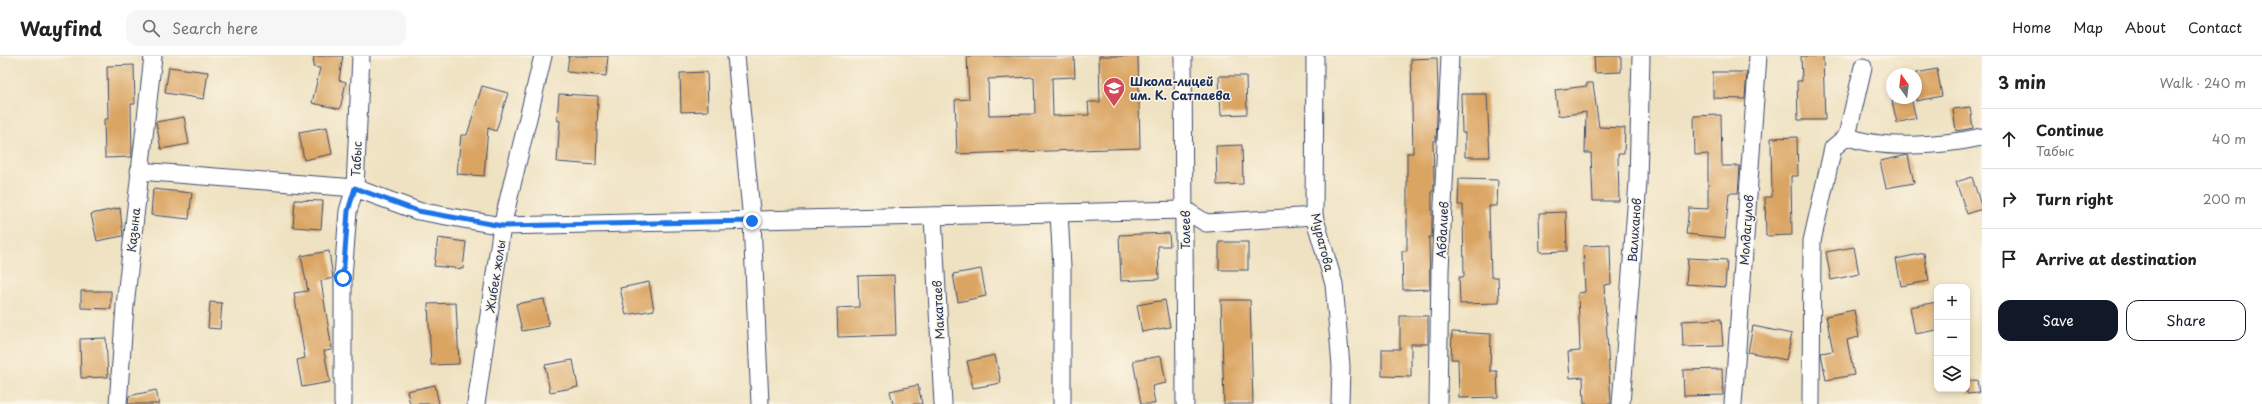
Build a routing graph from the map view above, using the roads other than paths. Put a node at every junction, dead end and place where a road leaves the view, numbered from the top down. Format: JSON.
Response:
{"nodes":[{"id":1,"x":153,"y":56,"type":"edge"},
{"id":2,"x":361,"y":56,"type":"edge"},
{"id":3,"x":543,"y":56,"type":"edge"},
{"id":4,"x":736,"y":56,"type":"edge"},
{"id":5,"x":1183,"y":56,"type":"edge"},
{"id":6,"x":1315,"y":56,"type":"edge"},
{"id":7,"x":1450,"y":56,"type":"edge"},
{"id":8,"x":1641,"y":56,"type":"edge"},
{"id":9,"x":1758,"y":56,"type":"edge"},
{"id":10,"x":1864,"y":67,"type":"dead end"},
{"id":11,"x":1847,"y":136,"type":"junction"},
{"id":12,"x":1982,"y":137,"type":"edge"},
{"id":13,"x":139,"y":171,"type":"junction"},
{"id":14,"x":355,"y":188,"type":"junction"},
{"id":15,"x":1185,"y":210,"type":"junction"},
{"id":16,"x":1060,"y":213,"type":"junction"},
{"id":17,"x":933,"y":216,"type":"junction"},
{"id":18,"x":1314,"y":216,"type":"junction"},
{"id":19,"x":752,"y":221,"type":"junction"},
{"id":20,"x":502,"y":226,"type":"junction"},
{"id":21,"x":118,"y":404,"type":"edge"},
{"id":22,"x":343,"y":404,"type":"edge"},
{"id":23,"x":476,"y":404,"type":"edge"},
{"id":24,"x":760,"y":404,"type":"edge"},
{"id":25,"x":943,"y":404,"type":"edge"},
{"id":26,"x":1062,"y":404,"type":"edge"},
{"id":27,"x":1185,"y":404,"type":"edge"},
{"id":28,"x":1340,"y":404,"type":"edge"},
{"id":29,"x":1438,"y":404,"type":"edge"},
{"id":30,"x":1621,"y":404,"type":"edge"},
{"id":31,"x":1733,"y":404,"type":"edge"},
{"id":32,"x":1811,"y":404,"type":"edge"}],
"edges":[{"from":1,"to":13,"type":"street","name":"Казына"},
{"from":2,"to":14,"type":"street","name":"Табыс"},
{"from":3,"to":20,"type":"street","name":"Жибек жолы"},
{"from":4,"to":19,"type":"street"},
{"from":5,"to":15,"type":"street","name":"Толеев"},
{"from":6,"to":18,"type":"street","name":"Муратова"},
{"from":7,"to":29,"type":"street","name":"Абдалиев"},
{"from":8,"to":30,"type":"street","name":"Валиханов"},
{"from":9,"to":31,"type":"street","name":"Молдагулов"},
{"from":10,"to":11,"type":"street"},
{"from":11,"to":12,"type":"street"},
{"from":11,"to":32,"type":"street"},
{"from":13,"to":14,"type":"street"},
{"from":13,"to":21,"type":"street","name":"Казына"},
{"from":14,"to":20,"type":"street"},
{"from":14,"to":22,"type":"street","name":"Табыс"},
{"from":15,"to":16,"type":"street"},
{"from":15,"to":18,"type":"street"},
{"from":15,"to":27,"type":"street","name":"Толеев"},
{"from":16,"to":17,"type":"street"},
{"from":16,"to":26,"type":"street"},
{"from":17,"to":19,"type":"street"},
{"from":17,"to":25,"type":"street","name":"Макатаев"},
{"from":18,"to":28,"type":"street","name":"Муратова"},
{"from":19,"to":20,"type":"street"},
{"from":19,"to":24,"type":"street"},
{"from":20,"to":23,"type":"street","name":"Жибек жолы"}]}
